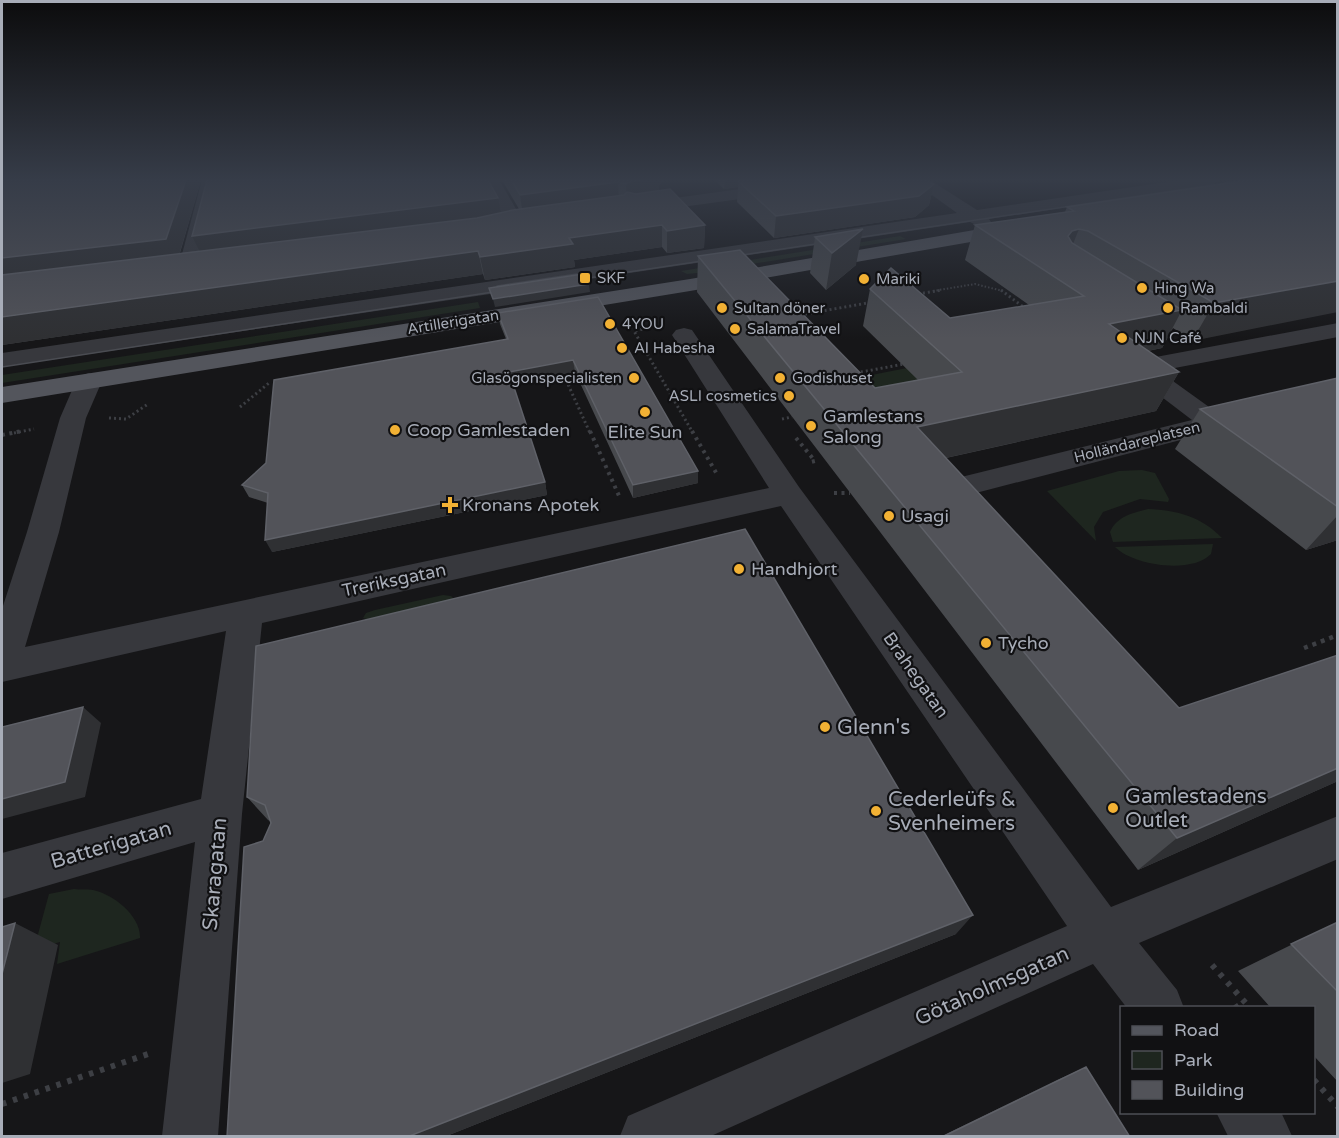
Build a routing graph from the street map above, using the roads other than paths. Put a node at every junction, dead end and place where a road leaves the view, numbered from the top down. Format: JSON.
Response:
{"nodes":[{"id":1,"x":197,"y":233,"type":"edge"},
{"id":2,"x":858,"y":233,"type":"edge"},
{"id":3,"x":992,"y":233,"type":"edge"},
{"id":4,"x":211,"y":266,"type":"edge"},
{"id":5,"x":188,"y":269,"type":"junction"},
{"id":6,"x":165,"y":272,"type":"edge"},
{"id":7,"x":1338,"y":330,"type":"edge"},
{"id":8,"x":684,"y":335,"type":"dead end"},
{"id":9,"x":1166,"y":336,"type":"edge"},
{"id":10,"x":1195,"y":356,"type":"junction"},
{"id":11,"x":2,"y":360,"type":"edge"},
{"id":12,"x":88,"y":381,"type":"junction"},
{"id":13,"x":2,"y":395,"type":"edge"},
{"id":14,"x":949,"y":490,"type":"edge"},
{"id":15,"x":788,"y":494,"type":"junction"},
{"id":16,"x":246,"y":613,"type":"junction"},
{"id":17,"x":2,"y":665,"type":"edge"},
{"id":18,"x":220,"y":814,"type":"junction"},
{"id":19,"x":1338,"y":837,"type":"edge"},
{"id":20,"x":2,"y":876,"type":"edge"},
{"id":21,"x":1103,"y":937,"type":"junction"},
{"id":22,"x":1157,"y":1006,"type":"edge"},
{"id":23,"x":1245,"y":1114,"type":"edge"},
{"id":24,"x":190,"y":1137,"type":"edge"},
{"id":25,"x":648,"y":1137,"type":"edge"},
{"id":26,"x":1264,"y":1137,"type":"edge"}],
"edges":[{"from":1,"to":5,"type":"street"},
{"from":2,"to":11,"type":"street"},
{"from":3,"to":12,"type":"main road","name":"Artillerigatan"},
{"from":4,"to":5,"type":"street"},
{"from":5,"to":6,"type":"street"},
{"from":7,"to":10,"type":"street","name":"Holländareplatsen"},
{"from":8,"to":15,"type":"street","name":"Brahegatan"},
{"from":9,"to":10,"type":"street"},
{"from":10,"to":14,"type":"street","name":"Holländareplatsen"},
{"from":12,"to":13,"type":"main road","name":"Artillerigatan"},
{"from":12,"to":17,"type":"street","name":"Treriksgatan"},
{"from":15,"to":16,"type":"street","name":"Treriksgatan"},
{"from":15,"to":21,"type":"street","name":"Brahegatan"},
{"from":16,"to":17,"type":"street","name":"Treriksgatan"},
{"from":16,"to":18,"type":"street","name":"Skaragatan"},
{"from":18,"to":20,"type":"street","name":"Batterigatan"},
{"from":18,"to":24,"type":"street","name":"Skaragatan"},
{"from":19,"to":21,"type":"street","name":"Götaholmsgatan"},
{"from":21,"to":22,"type":"street","name":"Brahegatan"},
{"from":21,"to":25,"type":"street","name":"Götaholmsgatan"},
{"from":23,"to":26,"type":"street"}]}
